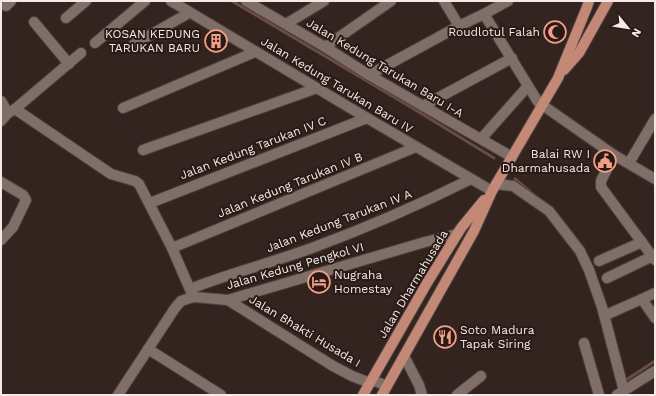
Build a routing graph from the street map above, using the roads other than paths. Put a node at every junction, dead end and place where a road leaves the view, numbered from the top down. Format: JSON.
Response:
{"nodes":[{"id":1,"x":86,"y":1,"type":"edge"},
{"id":2,"x":145,"y":1,"type":"edge"},
{"id":3,"x":171,"y":1,"type":"edge"},
{"id":4,"x":246,"y":1,"type":"edge"},
{"id":5,"x":324,"y":1,"type":"edge"},
{"id":6,"x":391,"y":1,"type":"edge"},
{"id":7,"x":444,"y":1,"type":"edge"},
{"id":8,"x":508,"y":1,"type":"edge"},
{"id":9,"x":589,"y":1,"type":"edge"},
{"id":10,"x":608,"y":1,"type":"edge"},
{"id":11,"x":189,"y":13,"type":"junction"},
{"id":12,"x":484,"y":14,"type":"junction"},
{"id":13,"x":66,"y":18,"type":"dead end"},
{"id":14,"x":34,"y":22,"type":"dead end"},
{"id":15,"x":286,"y":24,"type":"junction"},
{"id":16,"x":459,"y":26,"type":"junction"},
{"id":17,"x":95,"y":43,"type":"dead end"},
{"id":18,"x":134,"y":44,"type":"dead end"},
{"id":19,"x":325,"y":47,"type":"junction"},
{"id":20,"x":254,"y":52,"type":"junction"},
{"id":21,"x":81,"y":53,"type":"dead end"},
{"id":22,"x":512,"y":58,"type":"junction"},
{"id":23,"x":69,"y":64,"type":"junction"},
{"id":24,"x":369,"y":75,"type":"junction"},
{"id":25,"x":558,"y":78,"type":"junction"},
{"id":26,"x":528,"y":86,"type":"junction"},
{"id":27,"x":317,"y":88,"type":"junction"},
{"id":28,"x":1,"y":101,"type":"edge"},
{"id":29,"x":423,"y":106,"type":"junction"},
{"id":30,"x":542,"y":106,"type":"junction"},
{"id":31,"x":123,"y":108,"type":"dead end"},
{"id":32,"x":8,"y":114,"type":"edge"},
{"id":33,"x":367,"y":118,"type":"junction"},
{"id":34,"x":655,"y":119,"type":"edge"},
{"id":35,"x":481,"y":139,"type":"junction"},
{"id":36,"x":416,"y":147,"type":"junction"},
{"id":37,"x":143,"y":150,"type":"dead end"},
{"id":38,"x":614,"y":155,"type":"junction"},
{"id":39,"x":512,"y":157,"type":"junction"},
{"id":40,"x":629,"y":163,"type":"junction"},
{"id":41,"x":471,"y":179,"type":"junction"},
{"id":42,"x":655,"y":179,"type":"edge"},
{"id":43,"x":1,"y":182,"type":"edge"},
{"id":44,"x":494,"y":187,"type":"junction"},
{"id":45,"x":150,"y":203,"type":"junction"},
{"id":46,"x":457,"y":234,"type":"junction"},
{"id":47,"x":1,"y":240,"type":"edge"},
{"id":48,"x":642,"y":242,"type":"junction"},
{"id":49,"x":172,"y":248,"type":"junction"},
{"id":50,"x":654,"y":257,"type":"edge"},
{"id":51,"x":598,"y":261,"type":"dead end"},
{"id":52,"x":607,"y":278,"type":"dead end"},
{"id":53,"x":192,"y":293,"type":"junction"},
{"id":54,"x":655,"y":293,"type":"edge"},
{"id":55,"x":642,"y":299,"type":"junction"},
{"id":56,"x":228,"y":300,"type":"junction"},
{"id":57,"x":608,"y":314,"type":"dead end"},
{"id":58,"x":655,"y":318,"type":"edge"},
{"id":59,"x":584,"y":343,"type":"dead end"},
{"id":60,"x":148,"y":349,"type":"junction"},
{"id":61,"x":404,"y":356,"type":"junction"},
{"id":62,"x":655,"y":370,"type":"edge"},
{"id":63,"x":481,"y":376,"type":"dead end"},
{"id":64,"x":371,"y":381,"type":"junction"},
{"id":65,"x":388,"y":386,"type":"junction"},
{"id":66,"x":621,"y":393,"type":"edge"},
{"id":67,"x":118,"y":395,"type":"edge"},
{"id":68,"x":221,"y":395,"type":"edge"},
{"id":69,"x":363,"y":395,"type":"edge"},
{"id":70,"x":382,"y":395,"type":"edge"},
{"id":71,"x":422,"y":395,"type":"edge"},
{"id":72,"x":457,"y":395,"type":"edge"},
{"id":73,"x":599,"y":395,"type":"edge"}],
"edges":[{"from":1,"to":13,"type":"street"},
{"from":2,"to":17,"type":"street"},
{"from":3,"to":11,"type":"street","name":"Jalan Kedung Tarukan Baru IV"},
{"from":4,"to":15,"type":"street","name":"Jalan Kedung Tarukan Baru I-A"},
{"from":5,"to":15,"type":"street"},
{"from":6,"to":19,"type":"street"},
{"from":7,"to":16,"type":"street"},
{"from":8,"to":12,"type":"street"},
{"from":9,"to":25,"type":"main road","name":"Jalan Dharmahusada"},
{"from":10,"to":25,"type":"main road","name":"Jalan Dharmahusada"},
{"from":11,"to":18,"type":"street"},
{"from":11,"to":20,"type":"street","name":"Jalan Kedung Tarukan Baru IV"},
{"from":12,"to":16,"type":"street"},
{"from":12,"to":22,"type":"street"},
{"from":14,"to":23,"type":"street"},
{"from":15,"to":19,"type":"street","name":"Jalan Kedung Tarukan Baru I-A"},
{"from":16,"to":24,"type":"street"},
{"from":19,"to":24,"type":"street","name":"Jalan Kedung Tarukan Baru I-A"},
{"from":20,"to":27,"type":"street","name":"Jalan Kedung Tarukan Baru IV"},
{"from":20,"to":31,"type":"street"},
{"from":21,"to":23,"type":"street"},
{"from":22,"to":26,"type":"street"},
{"from":22,"to":29,"type":"street"},
{"from":23,"to":32,"type":"street"},
{"from":24,"to":29,"type":"street","name":"Jalan Kedung Tarukan Baru I-A"},
{"from":25,"to":30,"type":"main road","name":"Jalan Dharmahusada"},
{"from":26,"to":30,"type":"street"},
{"from":26,"to":35,"type":"street"},
{"from":27,"to":33,"type":"street","name":"Jalan Kedung Tarukan Baru IV"},
{"from":27,"to":37,"type":"street"},
{"from":28,"to":32,"type":"street"},
{"from":29,"to":35,"type":"street","name":"Jalan Kedung Tarukan Baru I-A"},
{"from":30,"to":38,"type":"street"},
{"from":30,"to":39,"type":"main road","name":"Jalan Dharmahusada"},
{"from":32,"to":45,"type":"street"},
{"from":33,"to":36,"type":"street","name":"Jalan Kedung Tarukan Baru IV"},
{"from":33,"to":45,"type":"street","name":"Jalan Kedung Tarukan IV C"},
{"from":34,"to":40,"type":"street"},
{"from":35,"to":39,"type":"street","name":"Jalan Kedung Tarukan Baru I-A"},
{"from":36,"to":41,"type":"street","name":"Jalan Kedung Tarukan Baru IV"},
{"from":36,"to":49,"type":"street","name":"Jalan Kedung Tarukan IV B"},
{"from":38,"to":40,"type":"street"},
{"from":38,"to":48,"type":"street"},
{"from":39,"to":44,"type":"main road","name":"Jalan Dharmahusada"},
{"from":40,"to":42,"type":"street"},
{"from":41,"to":44,"type":"street","name":"Jalan Kedung Tarukan Baru IV"},
{"from":41,"to":53,"type":"street","name":"Jalan Kedung Tarukan IV A"},
{"from":43,"to":47,"type":"street"},
{"from":44,"to":46,"type":"main road","name":"Jalan Dharmahusada"},
{"from":44,"to":61,"type":"main road","name":"Jalan Dharmahusada"},
{"from":44,"to":66,"type":"street","name":"Jalan Kedung Tarukan Baru IV"},
{"from":45,"to":49,"type":"street"},
{"from":46,"to":56,"type":"street","name":"Jalan Kedung Pengkol VI"},
{"from":46,"to":64,"type":"main road","name":"Jalan Dharmahusada"},
{"from":48,"to":50,"type":"street"},
{"from":48,"to":51,"type":"street"},
{"from":49,"to":53,"type":"street"},
{"from":50,"to":52,"type":"street"},
{"from":53,"to":56,"type":"street","name":"Jalan Kedung Pengkol VI"},
{"from":53,"to":60,"type":"street","name":"Jalan Kedung Tarukan IV A"},
{"from":54,"to":55,"type":"street"},
{"from":55,"to":57,"type":"street"},
{"from":55,"to":58,"type":"street"},
{"from":56,"to":64,"type":"street","name":"Jalan Bhakti Husada I"},
{"from":59,"to":73,"type":"street"},
{"from":60,"to":67,"type":"street","name":"Jalan Kedung Tarukan IV A"},
{"from":60,"to":68,"type":"street"},
{"from":61,"to":65,"type":"main road","name":"Jalan Dharmahusada"},
{"from":61,"to":71,"type":"street"},
{"from":62,"to":66,"type":"street"},
{"from":63,"to":72,"type":"street"},
{"from":64,"to":65,"type":"street","name":"Jalan Bhakti Husada I"},
{"from":64,"to":69,"type":"main road","name":"Jalan Dharmahusada"},
{"from":65,"to":70,"type":"main road","name":"Jalan Dharmahusada"}]}
